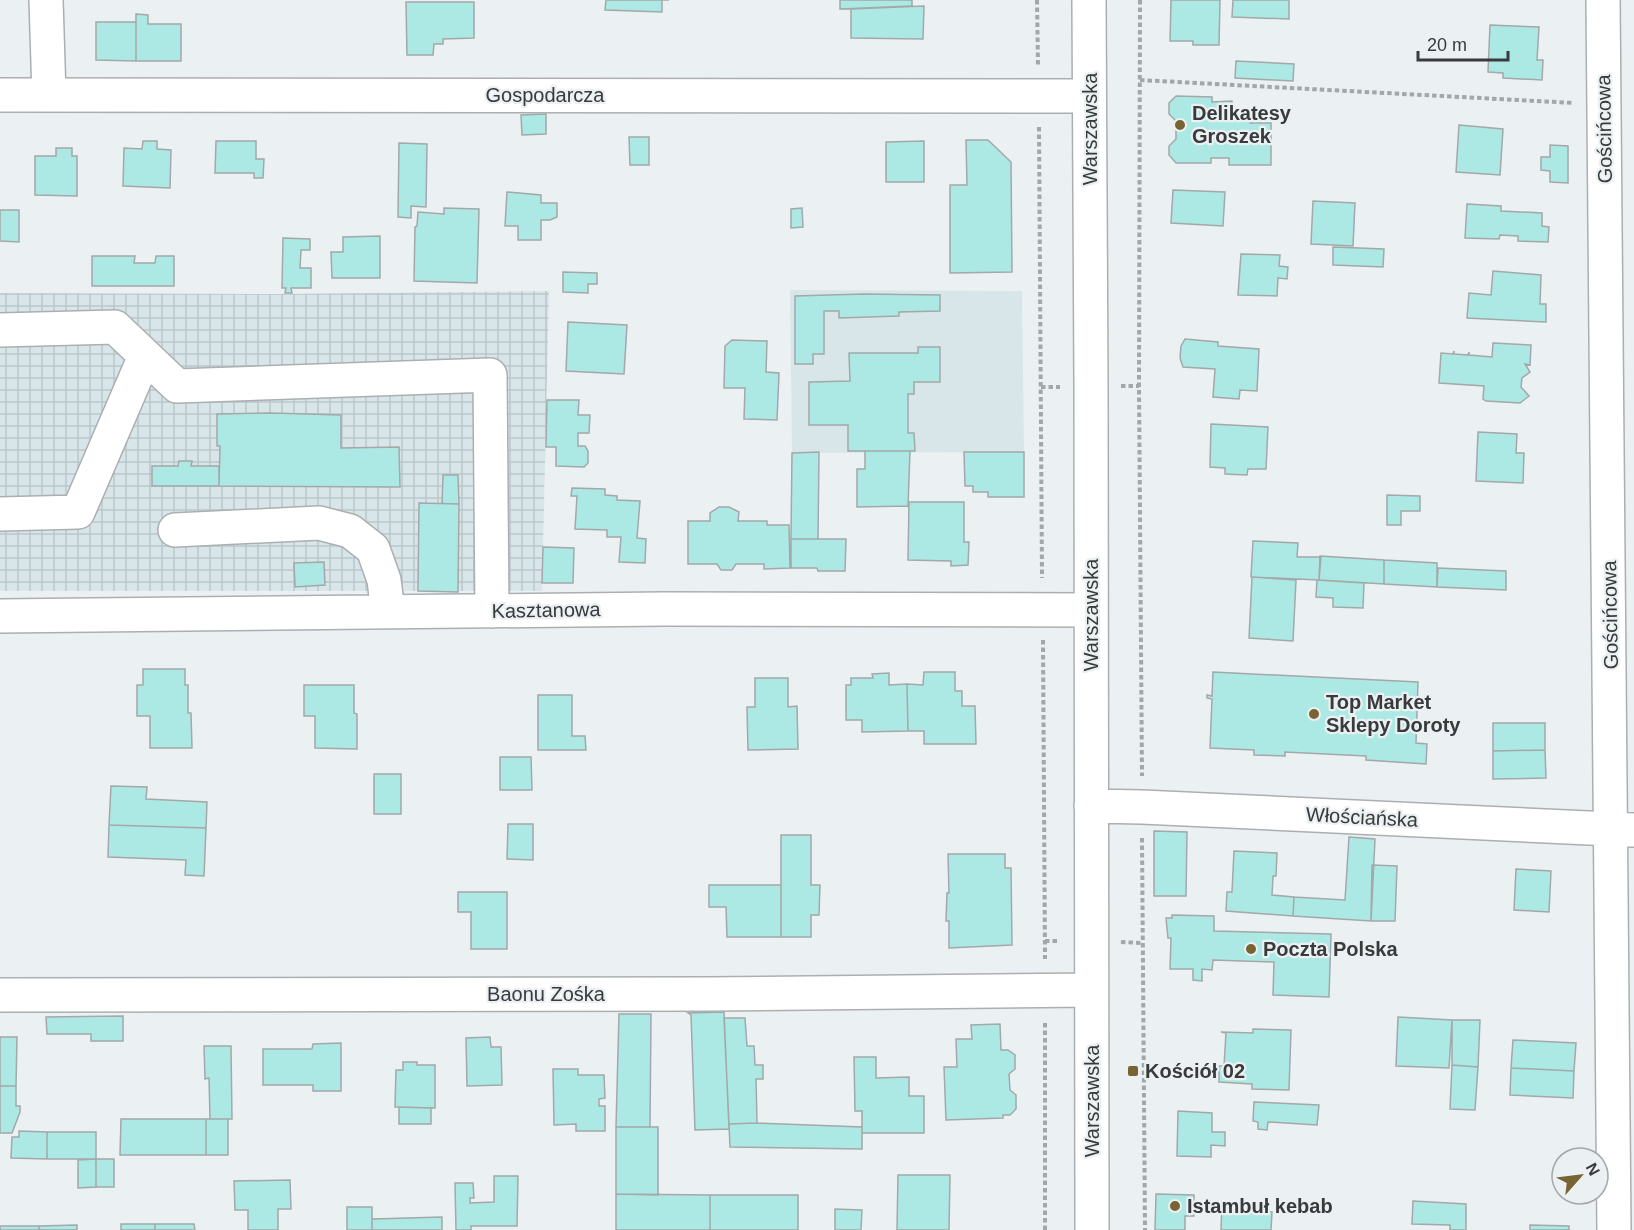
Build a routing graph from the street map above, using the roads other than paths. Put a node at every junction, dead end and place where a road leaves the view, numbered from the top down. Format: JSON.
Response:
{"nodes":[{"id":1,"x":46,"y":0,"type":"edge"},
{"id":2,"x":1089,"y":0,"type":"edge"},
{"id":3,"x":1603,"y":0,"type":"edge"},
{"id":4,"x":0,"y":95,"type":"edge"},
{"id":5,"x":49,"y":95,"type":"junction"},
{"id":6,"x":1089,"y":96,"type":"junction"},
{"id":7,"x":0,"y":330,"type":"edge"},
{"id":8,"x":145,"y":356,"type":"junction"},
{"id":9,"x":0,"y":514,"type":"edge"},
{"id":10,"x":175,"y":530,"type":"dead end"},
{"id":11,"x":1091,"y":610,"type":"junction"},
{"id":12,"x":492,"y":611,"type":"junction"},
{"id":13,"x":388,"y":612,"type":"junction"},
{"id":14,"x":0,"y":615,"type":"edge"},
{"id":15,"x":1091,"y":806,"type":"junction"},
{"id":16,"x":1623,"y":829,"type":"edge"},
{"id":17,"x":1091,"y":990,"type":"junction"},
{"id":18,"x":0,"y":995,"type":"edge"},
{"id":19,"x":1092,"y":1230,"type":"edge"},
{"id":20,"x":1614,"y":1230,"type":"edge"}],
"edges":[{"from":1,"to":5,"type":"street"},
{"from":2,"to":6,"type":"street","name":"Warszawska"},
{"from":3,"to":16,"type":"street","name":"Gościńcowa"},
{"from":4,"to":5,"type":"street","name":"Gospodarcza"},
{"from":5,"to":6,"type":"street","name":"Gospodarcza"},
{"from":6,"to":11,"type":"street","name":"Warszawska"},
{"from":7,"to":8,"type":"street"},
{"from":8,"to":9,"type":"street"},
{"from":8,"to":12,"type":"street"},
{"from":10,"to":13,"type":"street"},
{"from":11,"to":12,"type":"street","name":"Kasztanowa"},
{"from":11,"to":15,"type":"street","name":"Warszawska"},
{"from":12,"to":13,"type":"street","name":"Kasztanowa"},
{"from":13,"to":14,"type":"street","name":"Kasztanowa"},
{"from":15,"to":16,"type":"street","name":"Włościańska"},
{"from":15,"to":17,"type":"street","name":"Warszawska"},
{"from":16,"to":20,"type":"street","name":"Gościńcowa"},
{"from":17,"to":18,"type":"street","name":"Baonu Zośka"},
{"from":17,"to":19,"type":"street","name":"Warszawska"}]}
